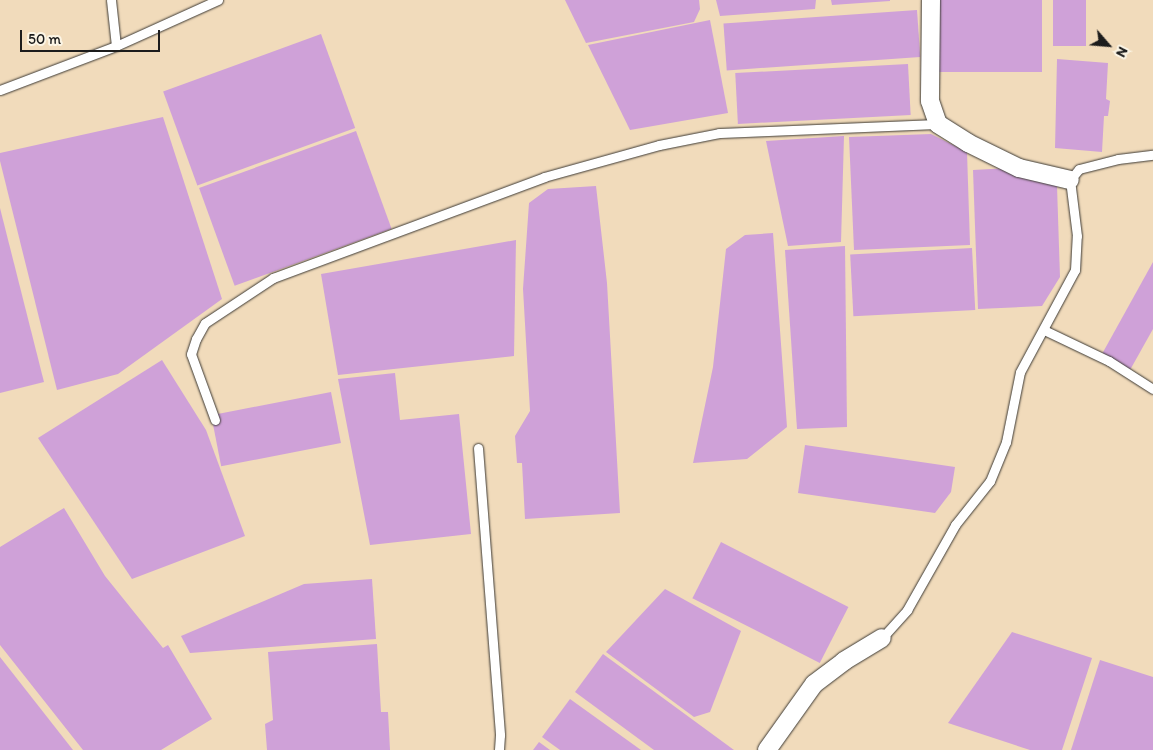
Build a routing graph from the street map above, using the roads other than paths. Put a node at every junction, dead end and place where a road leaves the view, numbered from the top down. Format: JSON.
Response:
{"nodes":[{"id":1,"x":111,"y":0,"type":"edge"},
{"id":2,"x":218,"y":0,"type":"edge"},
{"id":3,"x":932,"y":0,"type":"edge"},
{"id":4,"x":116,"y":46,"type":"junction"},
{"id":5,"x":0,"y":90,"type":"edge"},
{"id":6,"x":938,"y":124,"type":"junction"},
{"id":7,"x":1153,"y":155,"type":"edge"},
{"id":8,"x":1070,"y":180,"type":"junction"},
{"id":9,"x":1044,"y":330,"type":"junction"},
{"id":10,"x":1153,"y":389,"type":"edge"},
{"id":11,"x":215,"y":420,"type":"dead end"},
{"id":12,"x":478,"y":448,"type":"dead end"},
{"id":13,"x":882,"y":638,"type":"joint"},
{"id":14,"x":499,"y":750,"type":"edge"},
{"id":15,"x":767,"y":750,"type":"edge"}],
"edges":[{"from":1,"to":4,"type":"lane"},
{"from":2,"to":4,"type":"lane"},
{"from":3,"to":6,"type":"street"},
{"from":4,"to":5,"type":"lane"},
{"from":6,"to":8,"type":"street"},
{"from":6,"to":11,"type":"lane"},
{"from":7,"to":8,"type":"lane"},
{"from":8,"to":9,"type":"lane"},
{"from":9,"to":10,"type":"lane"},
{"from":9,"to":13,"type":"lane"},
{"from":12,"to":14,"type":"lane"},
{"from":13,"to":15,"type":"street"}]}
